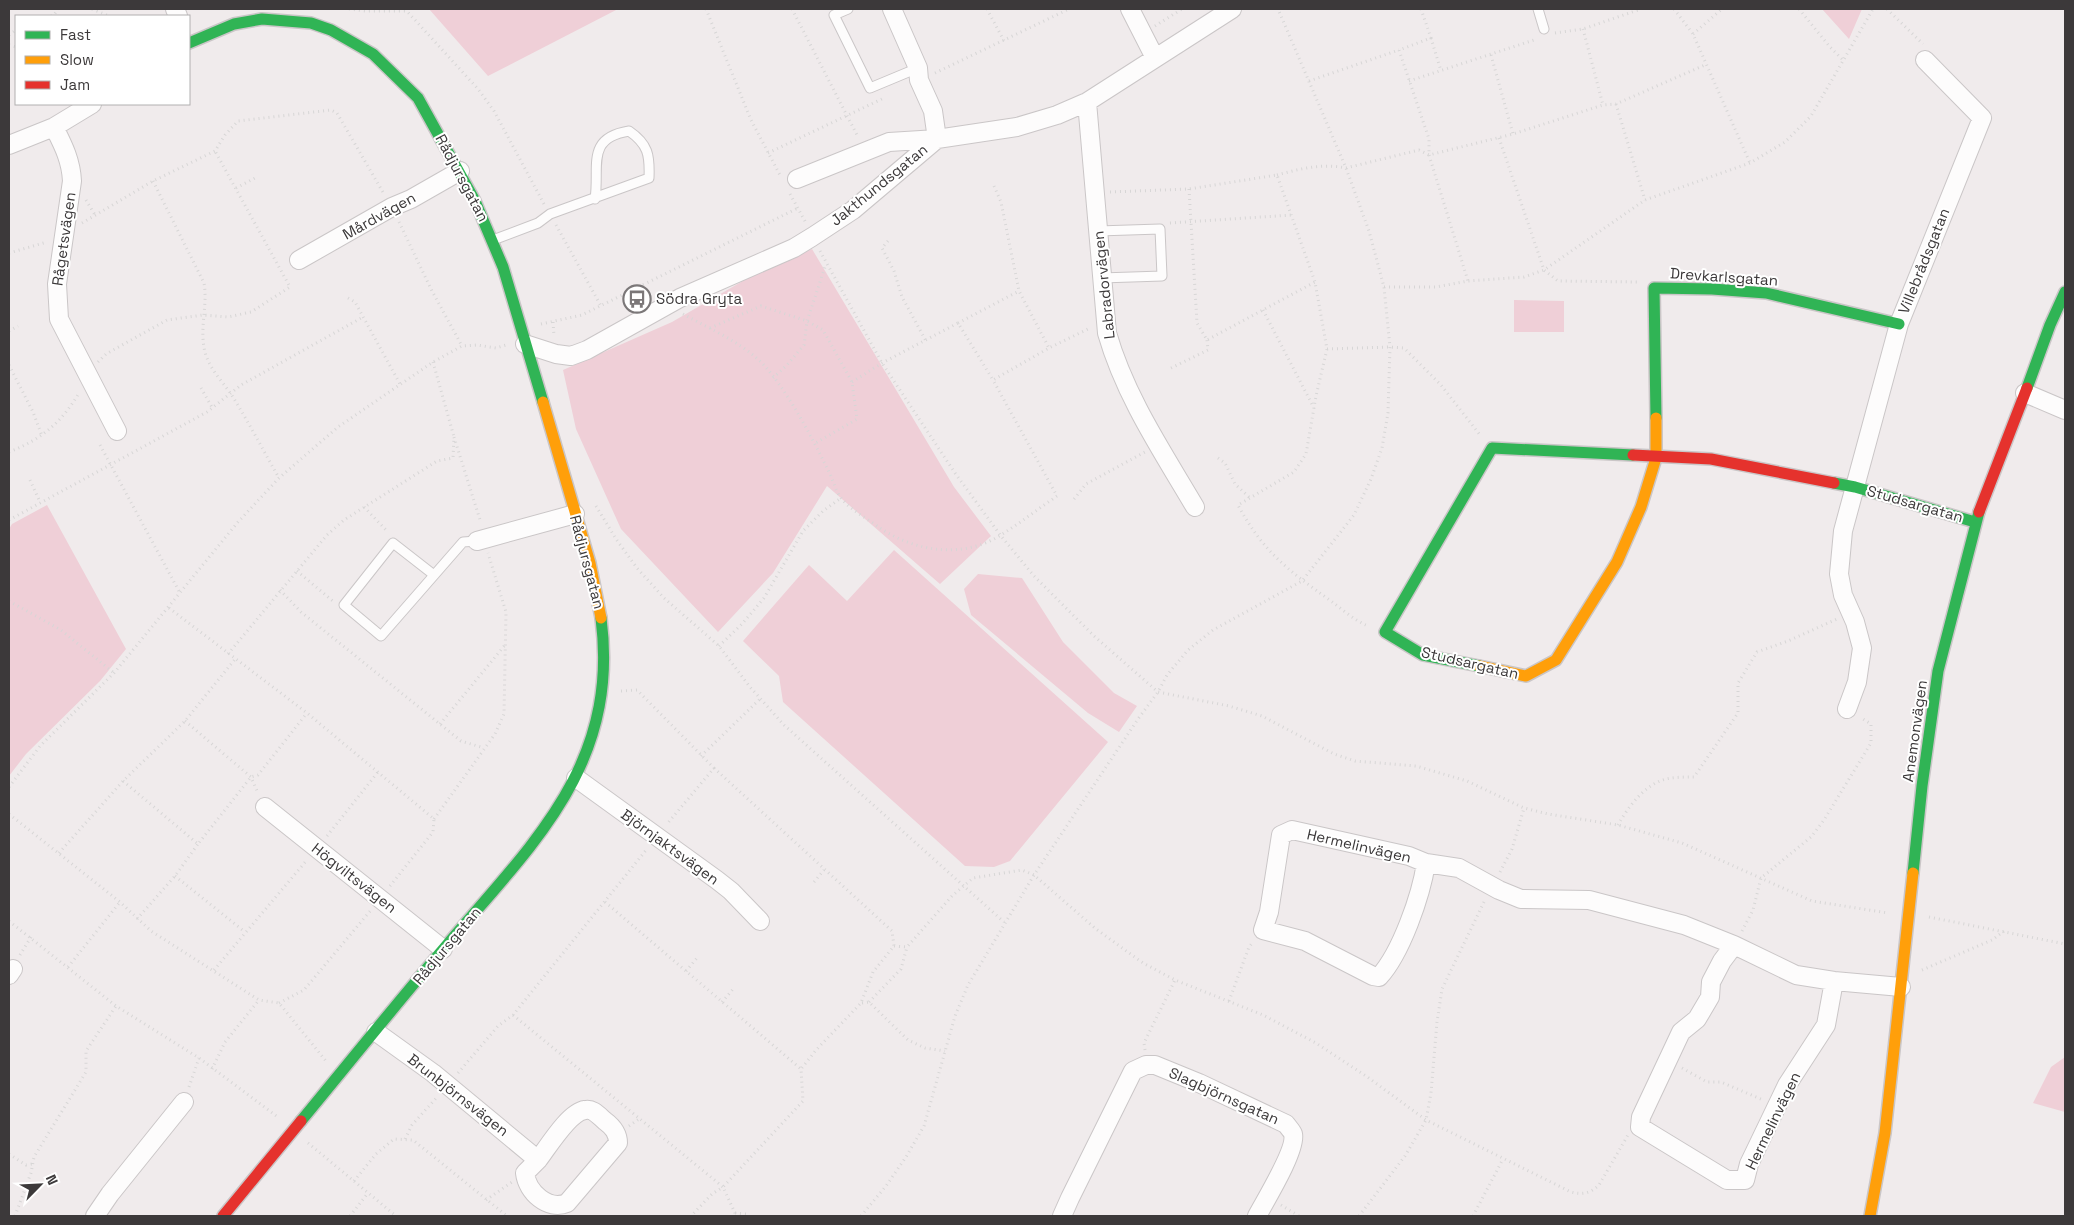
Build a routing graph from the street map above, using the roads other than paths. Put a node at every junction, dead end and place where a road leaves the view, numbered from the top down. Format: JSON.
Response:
{"nodes":[{"id":1,"x":848,"y":9,"type":"edge"},
{"id":2,"x":892,"y":9,"type":"edge"},
{"id":3,"x":1130,"y":9,"type":"edge"},
{"id":4,"x":1232,"y":9,"type":"edge"},
{"id":5,"x":1538,"y":9,"type":"edge"},
{"id":6,"x":299,"y":15,"type":"edge"},
{"id":7,"x":1544,"y":29,"type":"road end"},
{"id":8,"x":190,"y":41,"type":"edge"},
{"id":9,"x":1155,"y":58,"type":"junction"},
{"id":10,"x":1925,"y":60,"type":"road end"},
{"id":11,"x":918,"y":74,"type":"junction"},
{"id":12,"x":1087,"y":102,"type":"junction"},
{"id":13,"x":90,"y":105,"type":"edge"},
{"id":14,"x":54,"y":127,"type":"junction"},
{"id":15,"x":937,"y":138,"type":"junction"},
{"id":16,"x":9,"y":145,"type":"edge"},
{"id":17,"x":460,"y":171,"type":"junction"},
{"id":18,"x":798,"y":179,"type":"dead end"},
{"id":19,"x":595,"y":199,"type":"junction"},
{"id":20,"x":1098,"y":231,"type":"junction"},
{"id":21,"x":492,"y":240,"type":"junction"},
{"id":22,"x":299,"y":260,"type":"dead end"},
{"id":23,"x":1101,"y":278,"type":"junction"},
{"id":24,"x":2065,"y":292,"type":"edge"},
{"id":25,"x":1899,"y":324,"type":"junction"},
{"id":26,"x":525,"y":344,"type":"junction"},
{"id":27,"x":2025,"y":392,"type":"junction"},
{"id":28,"x":2065,"y":410,"type":"edge"},
{"id":29,"x":117,"y":431,"type":"dead end"},
{"id":30,"x":1656,"y":458,"type":"junction"},
{"id":31,"x":1855,"y":487,"type":"junction"},
{"id":32,"x":1195,"y":507,"type":"dead end"},
{"id":33,"x":575,"y":514,"type":"junction"},
{"id":34,"x":1975,"y":522,"type":"junction"},
{"id":35,"x":477,"y":541,"type":"joint"},
{"id":36,"x":434,"y":575,"type":"junction"},
{"id":37,"x":1846,"y":709,"type":"road end"},
{"id":38,"x":576,"y":778,"type":"junction"},
{"id":39,"x":265,"y":807,"type":"road end"},
{"id":40,"x":1426,"y":863,"type":"junction"},
{"id":41,"x":760,"y":921,"type":"dead end"},
{"id":42,"x":1734,"y":945,"type":"junction"},
{"id":43,"x":443,"y":949,"type":"junction"},
{"id":44,"x":1834,"y":981,"type":"junction"},
{"id":45,"x":1901,"y":987,"type":"junction"},
{"id":46,"x":376,"y":1032,"type":"junction"},
{"id":47,"x":184,"y":1102,"type":"road end"},
{"id":48,"x":538,"y":1160,"type":"junction"},
{"id":49,"x":1873,"y":1193,"type":"junction"},
{"id":50,"x":95,"y":1216,"type":"edge"},
{"id":51,"x":223,"y":1216,"type":"edge"},
{"id":52,"x":1062,"y":1216,"type":"edge"},
{"id":53,"x":1257,"y":1216,"type":"edge"},
{"id":54,"x":1865,"y":1216,"type":"edge"},
{"id":55,"x":1870,"y":1216,"type":"edge"}],
"edges":[{"from":1,"to":11,"type":"lane"},
{"from":2,"to":11,"type":"street"},
{"from":3,"to":9,"type":"street"},
{"from":4,"to":9,"type":"street","name":"Jakthundsgatan"},
{"from":5,"to":7,"type":"lane"},
{"from":6,"to":8,"type":"street","name":"Rådjursgatan"},
{"from":6,"to":17,"type":"street","name":"Rådjursgatan"},
{"from":9,"to":12,"type":"street","name":"Jakthundsgatan"},
{"from":10,"to":25,"type":"street","name":"Villebrådsgatan"},
{"from":11,"to":15,"type":"street"},
{"from":12,"to":15,"type":"street","name":"Jakthundsgatan"},
{"from":12,"to":20,"type":"street","name":"Labradorvägen"},
{"from":13,"to":14,"type":"street"},
{"from":14,"to":16,"type":"street"},
{"from":14,"to":29,"type":"street","name":"Rågetsvägen"},
{"from":15,"to":18,"type":"street"},
{"from":15,"to":26,"type":"street","name":"Jakthundsgatan"},
{"from":17,"to":21,"type":"street","name":"Rådjursgatan"},
{"from":17,"to":22,"type":"street","name":"Mårdvägen"},
{"from":19,"to":19,"type":"lane"},
{"from":19,"to":21,"type":"lane"},
{"from":20,"to":23,"type":"street","name":"Labradorvägen"},
{"from":20,"to":23,"type":"lane"},
{"from":21,"to":26,"type":"street","name":"Rådjursgatan"},
{"from":23,"to":32,"type":"street","name":"Labradorvägen"},
{"from":24,"to":27,"type":"street","name":"Anemonvägen"},
{"from":25,"to":30,"type":"street","name":"Drevkarlsgatan"},
{"from":25,"to":31,"type":"street","name":"Villebrådsgatan"},
{"from":26,"to":33,"type":"street","name":"Rådjursgatan"},
{"from":27,"to":28,"type":"street"},
{"from":27,"to":34,"type":"street","name":"Anemonvägen"},
{"from":30,"to":30,"type":"street","name":"Studsargatan"},
{"from":30,"to":31,"type":"street","name":"Studsargatan"},
{"from":31,"to":34,"type":"street","name":"Studsargatan"},
{"from":31,"to":37,"type":"street","name":"Studsargatan"},
{"from":33,"to":35,"type":"street"},
{"from":33,"to":38,"type":"street","name":"Rådjursgatan"},
{"from":34,"to":45,"type":"street","name":"Anemonvägen"},
{"from":35,"to":36,"type":"lane"},
{"from":36,"to":36,"type":"lane"},
{"from":38,"to":41,"type":"street","name":"Björnjaktsvägen"},
{"from":38,"to":43,"type":"street","name":"Rådjursgatan"},
{"from":39,"to":43,"type":"street","name":"Högviltsvägen"},
{"from":40,"to":40,"type":"street","name":"Hermelinvägen"},
{"from":40,"to":42,"type":"street","name":"Hermelinvägen"},
{"from":42,"to":44,"type":"street","name":"Hermelinvägen"},
{"from":42,"to":44,"type":"street","name":"Hermelinvägen"},
{"from":43,"to":46,"type":"street","name":"Rådjursgatan"},
{"from":44,"to":45,"type":"street","name":"Hermelinvägen"},
{"from":45,"to":49,"type":"street","name":"Anemonvägen"},
{"from":46,"to":48,"type":"street","name":"Brunbjörnsvägen"},
{"from":46,"to":51,"type":"street","name":"Rådjursgatan"},
{"from":47,"to":50,"type":"street"},
{"from":48,"to":48,"type":"street"},
{"from":49,"to":54,"type":"street","name":"Anemonvägen"},
{"from":49,"to":55,"type":"street","name":"Anemonvägen"},
{"from":52,"to":53,"type":"street","name":"Slagbjörnsgatan"}]}
